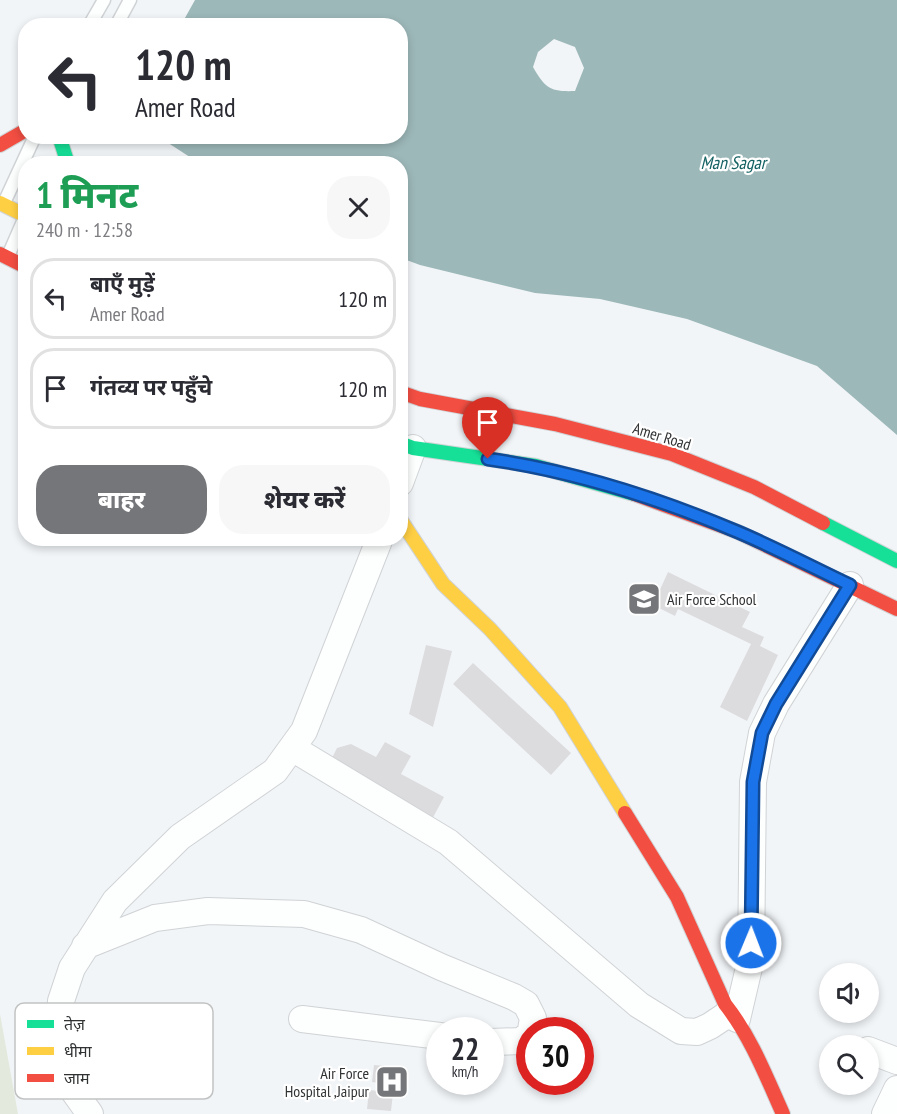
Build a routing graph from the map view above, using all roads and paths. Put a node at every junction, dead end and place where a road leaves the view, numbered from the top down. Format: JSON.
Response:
{"nodes":[{"id":1,"x":104,"y":0,"type":"edge"},
{"id":2,"x":130,"y":0,"type":"edge"},
{"id":3,"x":94,"y":18,"type":"edge"},
{"id":4,"x":120,"y":18,"type":"edge"},
{"id":5,"x":18,"y":135,"type":"edge"},
{"id":6,"x":56,"y":144,"type":"edge"},
{"id":7,"x":0,"y":145,"type":"edge"},
{"id":8,"x":52,"y":154,"type":"dead end"},
{"id":9,"x":18,"y":171,"type":"edge"},
{"id":10,"x":1,"y":206,"type":"edge"},
{"id":11,"x":18,"y":213,"type":"edge"},
{"id":12,"x":18,"y":229,"type":"edge"},
{"id":13,"x":4,"y":256,"type":"edge"},
{"id":14,"x":18,"y":263,"type":"edge"},
{"id":15,"x":408,"y":395,"type":"edge"},
{"id":16,"x":408,"y":445,"type":"edge"},
{"id":17,"x":408,"y":531,"type":"edge"},
{"id":18,"x":377,"y":546,"type":"edge"},
{"id":19,"x":897,"y":561,"type":"edge"},
{"id":20,"x":850,"y":585,"type":"junction"},
{"id":21,"x":897,"y":609,"type":"edge"},
{"id":22,"x":292,"y":748,"type":"junction"},
{"id":23,"x":85,"y":946,"type":"junction"},
{"id":24,"x":62,"y":1003,"type":"edge"},
{"id":25,"x":734,"y":1015,"type":"junction"},
{"id":26,"x":532,"y":1017,"type":"edge"},
{"id":27,"x":302,"y":1019,"type":"dead end"},
{"id":28,"x":426,"y":1034,"type":"edge"},
{"id":29,"x":879,"y":1054,"type":"edge"},
{"id":30,"x":897,"y":1061,"type":"edge"},
{"id":31,"x":897,"y":1089,"type":"edge"},
{"id":32,"x":68,"y":1099,"type":"edge"},
{"id":33,"x":79,"y":1099,"type":"edge"},
{"id":34,"x":70,"y":1114,"type":"edge"},
{"id":35,"x":90,"y":1114,"type":"edge"},
{"id":36,"x":783,"y":1114,"type":"edge"},
{"id":37,"x":885,"y":1114,"type":"edge"}],
"edges":[{"from":1,"to":3,"type":"lane"},
{"from":2,"to":4,"type":"lane"},
{"from":5,"to":7,"type":"main road"},
{"from":6,"to":8,"type":"lane"},
{"from":9,"to":10,"type":"lane"},
{"from":10,"to":11,"type":"main road"},
{"from":12,"to":13,"type":"lane"},
{"from":13,"to":14,"type":"main road"},
{"from":15,"to":19,"type":"main road","name":"Amer Road"},
{"from":16,"to":20,"type":"main road"},
{"from":17,"to":25,"type":"main road"},
{"from":18,"to":22,"type":"street"},
{"from":20,"to":21,"type":"main road"},
{"from":20,"to":25,"type":"street"},
{"from":22,"to":23,"type":"street"},
{"from":22,"to":25,"type":"street"},
{"from":23,"to":24,"type":"street"},
{"from":23,"to":26,"type":"street"},
{"from":25,"to":36,"type":"main road"},
{"from":27,"to":28,"type":"street"},
{"from":29,"to":30,"type":"street"},
{"from":31,"to":37,"type":"street"},
{"from":32,"to":34,"type":"street"},
{"from":33,"to":35,"type":"street"}]}
